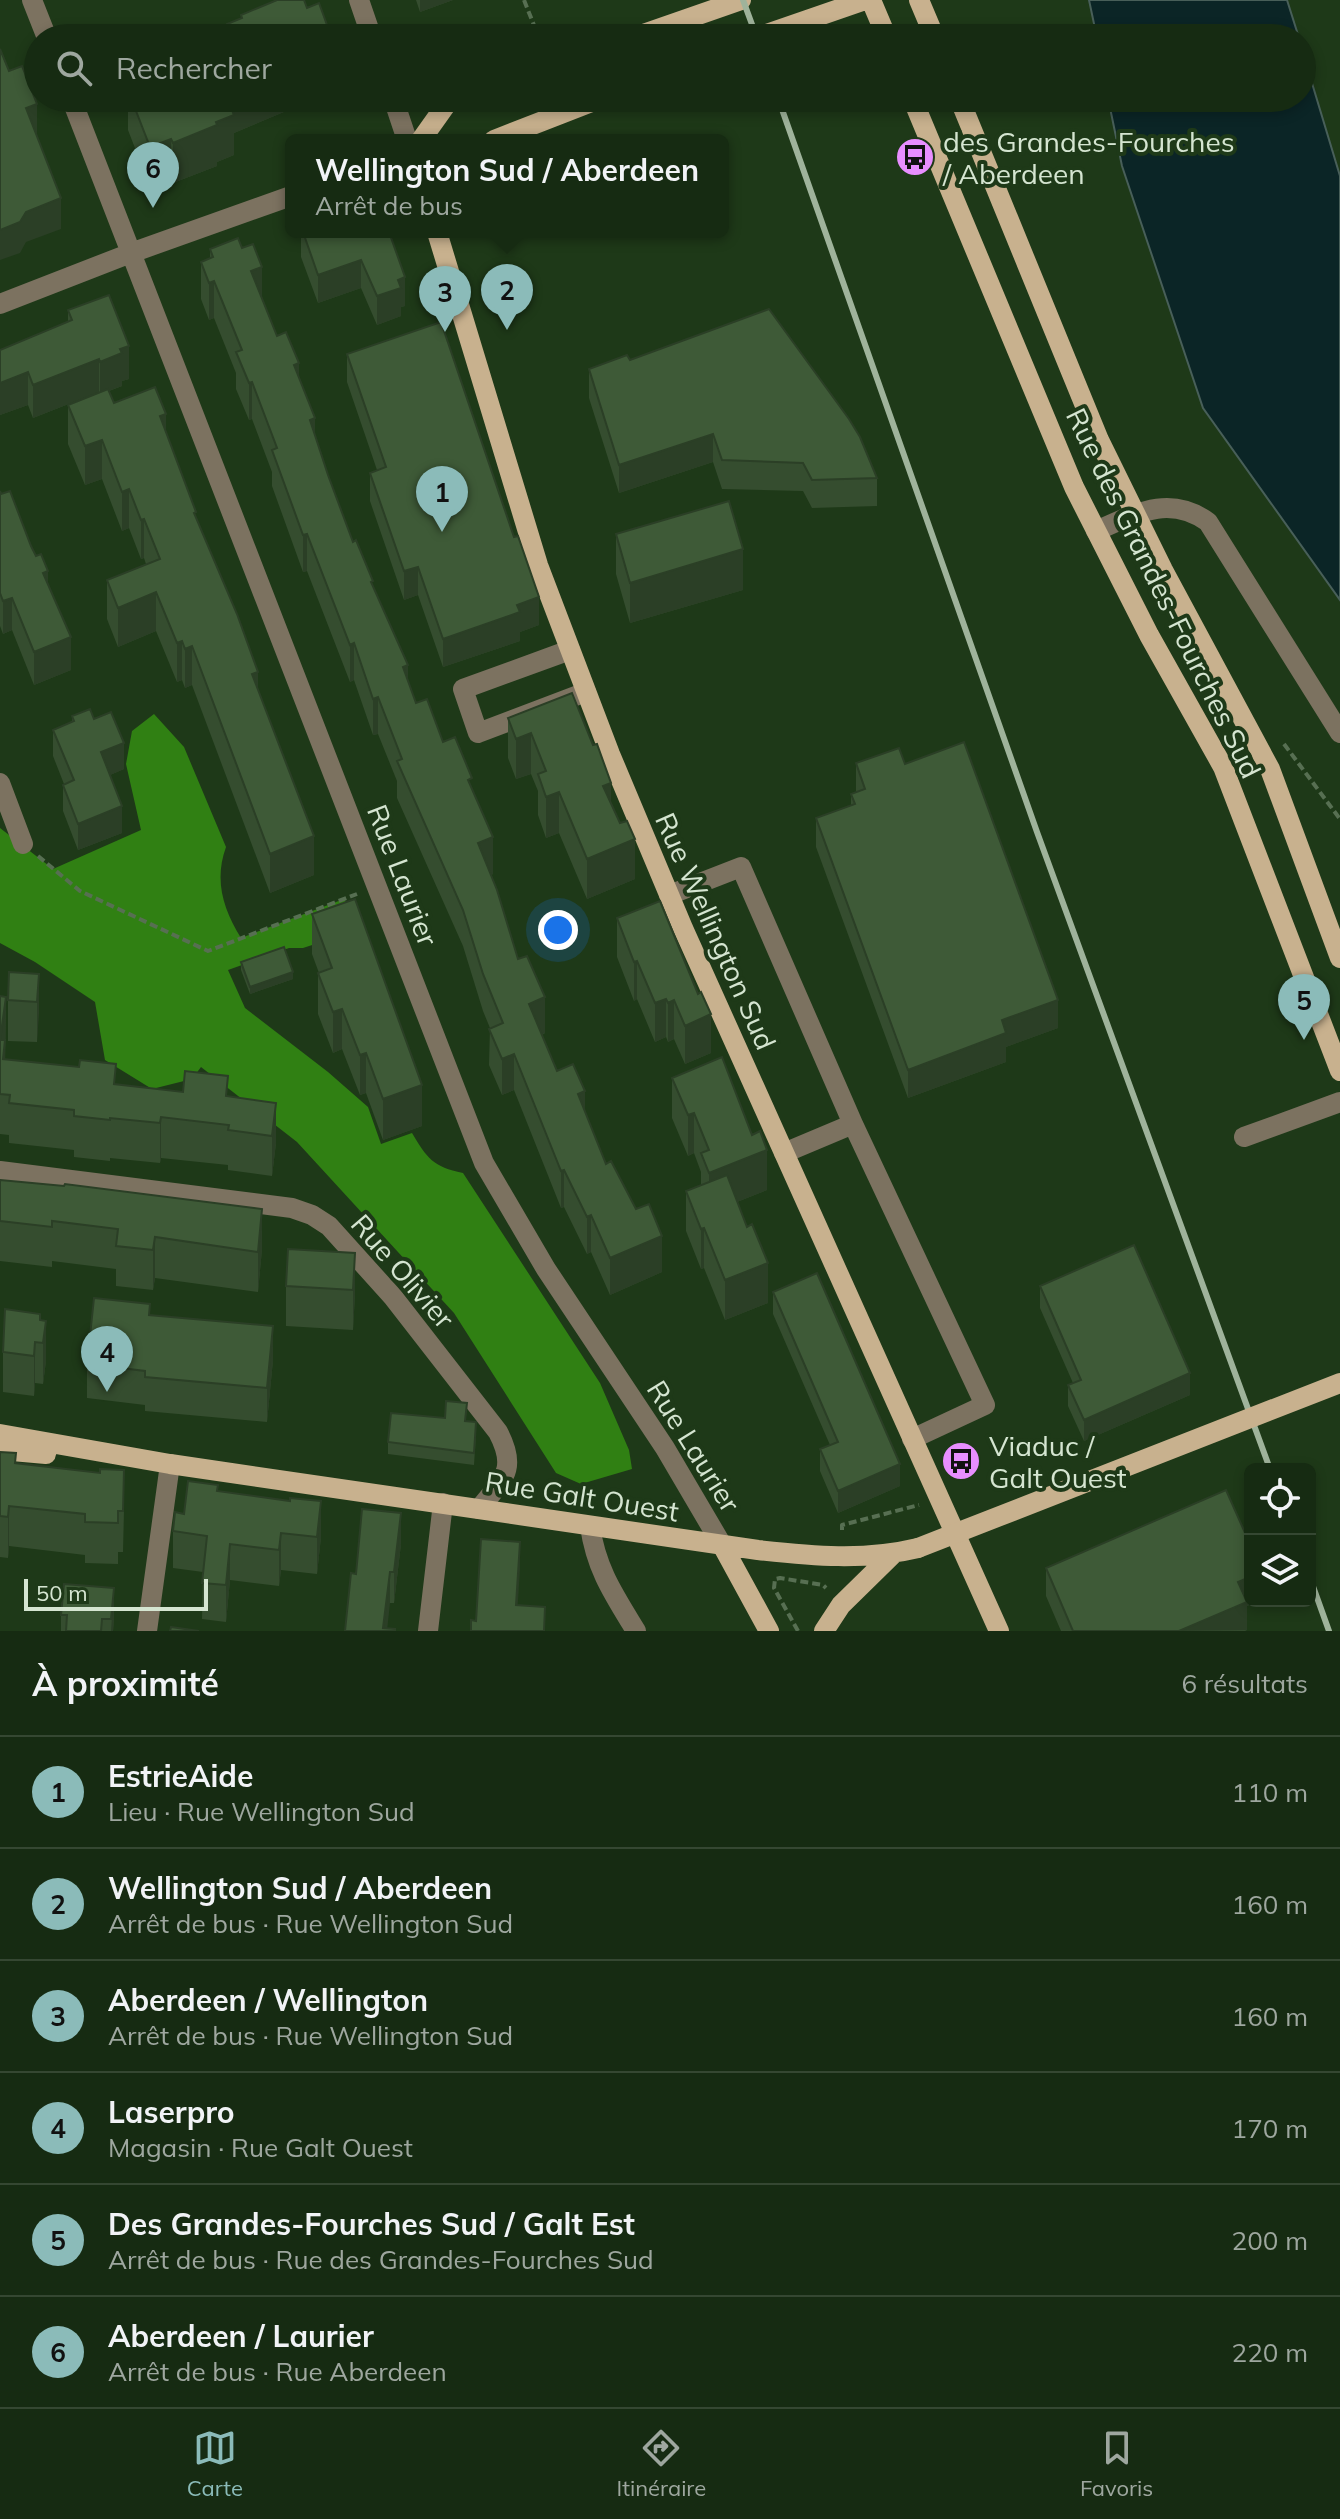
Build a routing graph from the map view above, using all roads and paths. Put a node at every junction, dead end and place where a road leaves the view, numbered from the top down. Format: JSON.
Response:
{"nodes":[{"id":1,"x":32,"y":0,"type":"edge"},
{"id":2,"x":359,"y":0,"type":"edge"},
{"id":3,"x":524,"y":0,"type":"edge"},
{"id":4,"x":741,"y":0,"type":"edge"},
{"id":5,"x":868,"y":0,"type":"edge"},
{"id":6,"x":919,"y":0,"type":"edge"},
{"id":7,"x":41,"y":24,"type":"edge"},
{"id":8,"x":367,"y":24,"type":"edge"},
{"id":9,"x":533,"y":24,"type":"edge"},
{"id":10,"x":672,"y":24,"type":"edge"},
{"id":11,"x":797,"y":24,"type":"edge"},
{"id":12,"x":880,"y":24,"type":"edge"},
{"id":13,"x":929,"y":24,"type":"edge"},
{"id":14,"x":76,"y":112,"type":"edge"},
{"id":15,"x":398,"y":112,"type":"edge"},
{"id":16,"x":441,"y":112,"type":"edge"},
{"id":17,"x":566,"y":112,"type":"edge"},
{"id":18,"x":918,"y":112,"type":"edge"},
{"id":19,"x":965,"y":112,"type":"edge"},
{"id":20,"x":405,"y":134,"type":"edge"},
{"id":21,"x":425,"y":134,"type":"edge"},
{"id":22,"x":509,"y":134,"type":"edge"},
{"id":23,"x":285,"y":198,"type":"edge"},
{"id":24,"x":439,"y":238,"type":"edge"},
{"id":25,"x":131,"y":253,"type":"junction"},
{"id":26,"x":0,"y":304,"type":"edge"},
{"id":27,"x":1135,"y":513,"type":"junction"},
{"id":28,"x":1096,"y":531,"type":"junction"},
{"id":29,"x":570,"y":650,"type":"junction"},
{"id":30,"x":586,"y":692,"type":"junction"},
{"id":31,"x":1340,"y":733,"type":"edge"},
{"id":32,"x":0,"y":783,"type":"edge"},
{"id":33,"x":23,"y":844,"type":"joint"},
{"id":34,"x":378,"y":886,"type":"junction"},
{"id":35,"x":669,"y":895,"type":"junction"},
{"id":36,"x":1340,"y":958,"type":"edge"},
{"id":37,"x":1340,"y":1071,"type":"edge"},
{"id":38,"x":1340,"y":1102,"type":"edge"},
{"id":39,"x":853,"y":1124,"type":"junction"},
{"id":40,"x":1244,"y":1137,"type":"dead end"},
{"id":41,"x":784,"y":1153,"type":"junction"},
{"id":42,"x":0,"y":1171,"type":"edge"},
{"id":43,"x":1340,"y":1383,"type":"edge"},
{"id":44,"x":0,"y":1434,"type":"edge"},
{"id":45,"x":912,"y":1439,"type":"junction"},
{"id":46,"x":0,"y":1450,"type":"edge"},
{"id":47,"x":170,"y":1464,"type":"junction"},
{"id":48,"x":443,"y":1503,"type":"junction"},
{"id":49,"x":921,"y":1504,"type":"dead end"},
{"id":50,"x":479,"y":1509,"type":"junction"},
{"id":51,"x":590,"y":1526,"type":"junction"},
{"id":52,"x":842,"y":1530,"type":"dead end"},
{"id":53,"x":722,"y":1545,"type":"junction"},
{"id":54,"x":893,"y":1554,"type":"junction"},
{"id":55,"x":982,"y":1593,"type":"junction"},
{"id":56,"x":833,"y":1596,"type":"dead end"},
{"id":57,"x":147,"y":1631,"type":"edge"},
{"id":58,"x":428,"y":1631,"type":"edge"},
{"id":59,"x":636,"y":1631,"type":"edge"},
{"id":60,"x":769,"y":1631,"type":"edge"},
{"id":61,"x":798,"y":1631,"type":"edge"},
{"id":62,"x":824,"y":1631,"type":"edge"},
{"id":63,"x":982,"y":1631,"type":"edge"},
{"id":64,"x":999,"y":1631,"type":"edge"}],
"edges":[{"from":1,"to":7,"type":"street"},
{"from":2,"to":8,"type":"street"},
{"from":3,"to":9,"type":"path"},
{"from":4,"to":10,"type":"main road"},
{"from":5,"to":11,"type":"main road"},
{"from":5,"to":12,"type":"main road"},
{"from":6,"to":13,"type":"main road"},
{"from":14,"to":25,"type":"street","name":"Rue Laurier"},
{"from":15,"to":20,"type":"street"},
{"from":16,"to":21,"type":"main road"},
{"from":17,"to":22,"type":"main road"},
{"from":18,"to":28,"type":"main road","name":"Rue des Grandes-Fourches Sud"},
{"from":19,"to":27,"type":"main road","name":"Rue des Grandes-Fourches Sud"},
{"from":23,"to":25,"type":"street"},
{"from":24,"to":29,"type":"main road","name":"Rue Wellington Sud"},
{"from":25,"to":26,"type":"street"},
{"from":25,"to":34,"type":"street","name":"Rue Laurier"},
{"from":27,"to":28,"type":"street"},
{"from":27,"to":31,"type":"street"},
{"from":27,"to":36,"type":"main road","name":"Rue des Grandes-Fourches Sud"},
{"from":28,"to":37,"type":"main road","name":"Rue des Grandes-Fourches Sud"},
{"from":29,"to":30,"type":"main road","name":"Rue Wellington Sud"},
{"from":29,"to":30,"type":"street"},
{"from":30,"to":35,"type":"main road","name":"Rue Wellington Sud"},
{"from":32,"to":33,"type":"street"},
{"from":33,"to":34,"type":"path"},
{"from":34,"to":53,"type":"street","name":"Rue Laurier"},
{"from":35,"to":39,"type":"street"},
{"from":35,"to":41,"type":"main road","name":"Rue Wellington Sud"},
{"from":38,"to":40,"type":"street"},
{"from":39,"to":41,"type":"street"},
{"from":39,"to":45,"type":"street"},
{"from":41,"to":45,"type":"main road","name":"Rue Wellington Sud"},
{"from":42,"to":50,"type":"street","name":"Rue Olivier"},
{"from":43,"to":54,"type":"main road","name":"Rue Galt Ouest","bridge":true},
{"from":44,"to":47,"type":"main road","name":"Rue Galt Ouest"},
{"from":45,"to":55,"type":"main road","name":"Rue Wellington Sud"},
{"from":46,"to":47,"type":"main road","name":"Rue Galt Ouest"},
{"from":47,"to":48,"type":"main road","name":"Rue Galt Ouest"},
{"from":47,"to":57,"type":"street"},
{"from":48,"to":50,"type":"main road","name":"Rue Galt Ouest"},
{"from":48,"to":58,"type":"street"},
{"from":49,"to":52,"type":"path"},
{"from":50,"to":51,"type":"main road","name":"Rue Galt Ouest"},
{"from":51,"to":53,"type":"main road","name":"Rue Galt Ouest"},
{"from":51,"to":59,"type":"street"},
{"from":53,"to":54,"type":"main road","name":"Rue Galt Ouest"},
{"from":53,"to":60,"type":"main road","name":"Rue Laurier"},
{"from":54,"to":62,"type":"main road"},
{"from":55,"to":63,"type":"main road"},
{"from":55,"to":64,"type":"main road","name":"Rue Wellington Sud"},
{"from":56,"to":61,"type":"path"}]}
